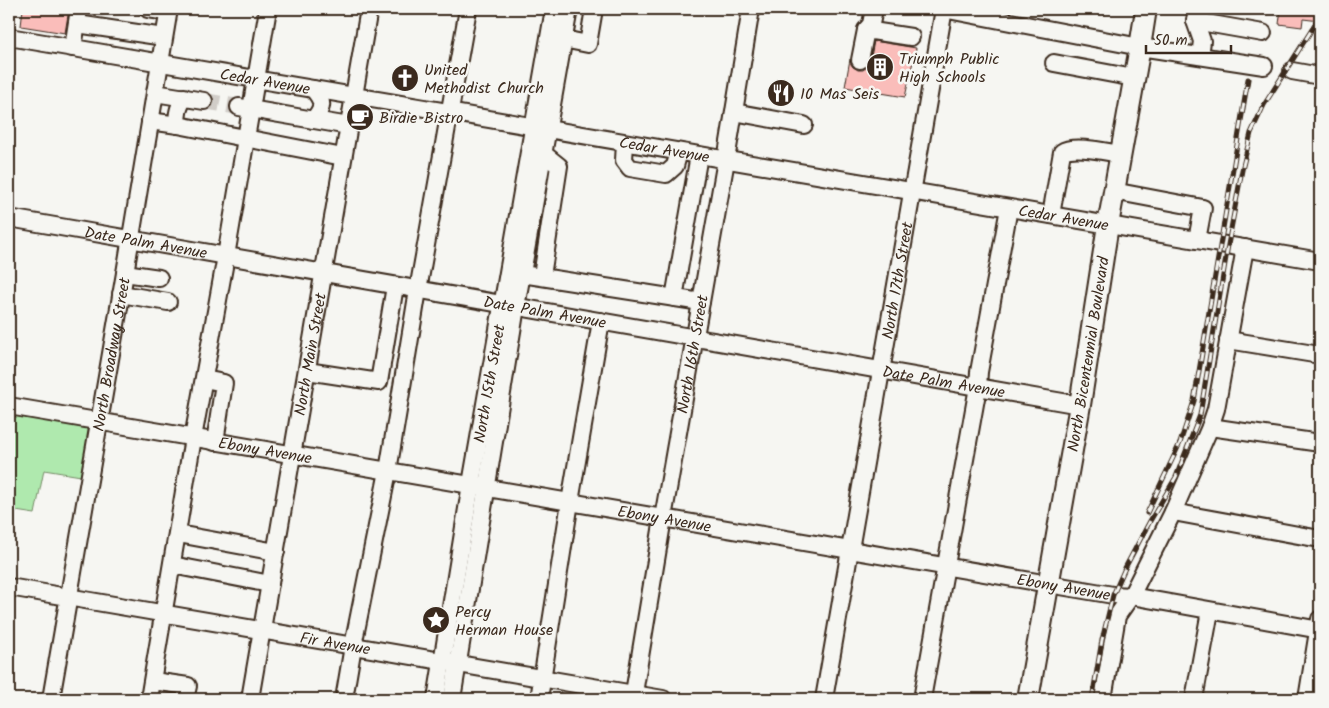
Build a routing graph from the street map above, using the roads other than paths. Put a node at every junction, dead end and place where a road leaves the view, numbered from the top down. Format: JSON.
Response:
{"nodes":[{"id":1,"x":148,"y":9,"type":"edge"},
{"id":2,"x":268,"y":9,"type":"edge"},
{"id":3,"x":369,"y":9,"type":"edge"},
{"id":4,"x":468,"y":9,"type":"edge"},
{"id":5,"x":554,"y":9,"type":"edge"},
{"id":6,"x":568,"y":9,"type":"edge"},
{"id":7,"x":594,"y":9,"type":"edge"},
{"id":8,"x":751,"y":9,"type":"edge"},
{"id":9,"x":874,"y":9,"type":"edge"},
{"id":10,"x":944,"y":9,"type":"edge"},
{"id":11,"x":1146,"y":9,"type":"edge"},
{"id":12,"x":169,"y":11,"type":"edge"},
{"id":13,"x":1196,"y":15,"type":"edge"},
{"id":14,"x":78,"y":16,"type":"edge"},
{"id":15,"x":866,"y":30,"type":"junction"},
{"id":16,"x":1263,"y":33,"type":"dead end"},
{"id":17,"x":9,"y":37,"type":"edge"},
{"id":18,"x":911,"y":37,"type":"dead end"},
{"id":19,"x":164,"y":38,"type":"junction"},
{"id":20,"x":563,"y":39,"type":"junction"},
{"id":21,"x":1140,"y":47,"type":"junction"},
{"id":22,"x":73,"y":48,"type":"junction"},
{"id":23,"x":1200,"y":56,"type":"junction"},
{"id":24,"x":860,"y":60,"type":"dead end"},
{"id":25,"x":160,"y":63,"type":"junction"},
{"id":26,"x":1054,"y":63,"type":"dead end"},
{"id":27,"x":1264,"y":66,"type":"dead end"},
{"id":28,"x":1292,"y":71,"type":"dead end"},
{"id":29,"x":1320,"y":76,"type":"edge"},
{"id":30,"x":1134,"y":78,"type":"junction"},
{"id":31,"x":256,"y":80,"type":"junction"},
{"id":32,"x":313,"y":89,"type":"junction"},
{"id":33,"x":155,"y":93,"type":"junction"},
{"id":34,"x":354,"y":96,"type":"junction"},
{"id":35,"x":184,"y":97,"type":"junction"},
{"id":36,"x":204,"y":101,"type":"tunnel mouth"},
{"id":37,"x":245,"y":108,"type":"junction"},
{"id":38,"x":449,"y":112,"type":"junction"},
{"id":39,"x":734,"y":112,"type":"junction"},
{"id":40,"x":313,"y":120,"type":"junction"},
{"id":41,"x":150,"y":121,"type":"junction"},
{"id":42,"x":804,"y":124,"type":"dead end"},
{"id":43,"x":178,"y":126,"type":"junction"},
{"id":44,"x":349,"y":126,"type":"junction"},
{"id":45,"x":541,"y":128,"type":"junction"},
{"id":46,"x":246,"y":139,"type":"junction"},
{"id":47,"x":626,"y":143,"type":"junction"},
{"id":48,"x":679,"y":152,"type":"junction"},
{"id":49,"x":544,"y":154,"type":"junction"},
{"id":50,"x":1121,"y":154,"type":"junction"},
{"id":51,"x":699,"y":155,"type":"junction"},
{"id":52,"x":342,"y":157,"type":"junction"},
{"id":53,"x":726,"y":160,"type":"junction"},
{"id":54,"x":1113,"y":191,"type":"junction"},
{"id":55,"x":912,"y":192,"type":"junction"},
{"id":56,"x":1009,"y":208,"type":"junction"},
{"id":57,"x":1051,"y":215,"type":"junction"},
{"id":58,"x":9,"y":218,"type":"edge"},
{"id":59,"x":1108,"y":225,"type":"junction"},
{"id":60,"x":131,"y":240,"type":"junction"},
{"id":61,"x":1197,"y":240,"type":"junction"},
{"id":62,"x":1245,"y":248,"type":"junction"},
{"id":63,"x":226,"y":256,"type":"junction"},
{"id":64,"x":1320,"y":261,"type":"edge"},
{"id":65,"x":125,"y":273,"type":"junction"},
{"id":66,"x":323,"y":273,"type":"junction"},
{"id":67,"x":522,"y":274,"type":"junction"},
{"id":68,"x":542,"y":276,"type":"junction"},
{"id":69,"x":159,"y":278,"type":"dead end"},
{"id":70,"x":395,"y":286,"type":"junction"},
{"id":71,"x":418,"y":290,"type":"junction"},
{"id":72,"x":121,"y":294,"type":"junction"},
{"id":73,"x":674,"y":298,"type":"junction"},
{"id":74,"x":168,"y":302,"type":"dead end"},
{"id":75,"x":701,"y":302,"type":"junction"},
{"id":76,"x":510,"y":306,"type":"junction"},
{"id":77,"x":601,"y":322,"type":"junction"},
{"id":78,"x":694,"y":338,"type":"junction"},
{"id":79,"x":1228,"y":340,"type":"junction"},
{"id":80,"x":1320,"y":355,"type":"edge"},
{"id":81,"x":881,"y":370,"type":"junction"},
{"id":82,"x":307,"y":371,"type":"junction"},
{"id":83,"x":204,"y":380,"type":"junction"},
{"id":84,"x":978,"y":387,"type":"junction"},
{"id":85,"x":1080,"y":405,"type":"junction"},
{"id":86,"x":9,"y":406,"type":"edge"},
{"id":87,"x":99,"y":422,"type":"junction"},
{"id":88,"x":1210,"y":427,"type":"junction"},
{"id":89,"x":193,"y":438,"type":"junction"},
{"id":90,"x":215,"y":442,"type":"junction"},
{"id":91,"x":1320,"y":443,"type":"edge"},
{"id":92,"x":292,"y":455,"type":"junction"},
{"id":93,"x":388,"y":471,"type":"junction"},
{"id":94,"x":479,"y":486,"type":"junction"},
{"id":95,"x":570,"y":502,"type":"junction"},
{"id":96,"x":1173,"y":512,"type":"junction"},
{"id":97,"x":663,"y":518,"type":"junction"},
{"id":98,"x":178,"y":534,"type":"junction"},
{"id":99,"x":1320,"y":539,"type":"edge"},
{"id":100,"x":849,"y":550,"type":"junction"},
{"id":101,"x":276,"y":552,"type":"junction"},
{"id":102,"x":172,"y":565,"type":"junction"},
{"id":103,"x":946,"y":566,"type":"junction"},
{"id":104,"x":270,"y":584,"type":"junction"},
{"id":105,"x":1049,"y":584,"type":"junction"},
{"id":106,"x":9,"y":587,"type":"edge"},
{"id":107,"x":1131,"y":596,"type":"junction"},
{"id":108,"x":69,"y":597,"type":"junction"},
{"id":109,"x":1210,"y":611,"type":"junction"},
{"id":110,"x":165,"y":613,"type":"junction"},
{"id":111,"x":1320,"y":626,"type":"edge"},
{"id":112,"x":262,"y":631,"type":"junction"},
{"id":113,"x":353,"y":646,"type":"junction"},
{"id":114,"x":450,"y":663,"type":"junction"},
{"id":115,"x":543,"y":678,"type":"junction"},
{"id":116,"x":153,"y":681,"type":"junction"},
{"id":117,"x":633,"y":697,"type":"edge"},
{"id":118,"x":51,"y":699,"type":"edge"},
{"id":119,"x":150,"y":699,"type":"edge"},
{"id":120,"x":185,"y":699,"type":"edge"},
{"id":121,"x":250,"y":699,"type":"edge"},
{"id":122,"x":344,"y":699,"type":"edge"},
{"id":123,"x":436,"y":699,"type":"edge"},
{"id":124,"x":452,"y":699,"type":"edge"},
{"id":125,"x":539,"y":699,"type":"edge"},
{"id":126,"x":663,"y":699,"type":"edge"},
{"id":127,"x":824,"y":699,"type":"edge"},
{"id":128,"x":922,"y":699,"type":"edge"},
{"id":129,"x":1028,"y":699,"type":"edge"},
{"id":130,"x":1102,"y":699,"type":"edge"},
{"id":131,"x":1194,"y":699,"type":"edge"},
{"id":132,"x":1306,"y":699,"type":"edge"}],
"edges":[{"from":1,"to":12,"type":"street"},
{"from":2,"to":31,"type":"street"},
{"from":3,"to":34,"type":"street","name":"North Main Street"},
{"from":4,"to":38,"type":"street"},
{"from":5,"to":45,"type":"street","name":"North 15th Street"},
{"from":6,"to":20,"type":"street","name":"North 15th Street"},
{"from":7,"to":20,"type":"street"},
{"from":8,"to":39,"type":"street","name":"North 16th Street"},
{"from":9,"to":15,"type":"street"},
{"from":10,"to":21,"type":"street"},
{"from":10,"to":55,"type":"street","name":"North 17th Street"},
{"from":11,"to":21,"type":"main road","name":"North Bicentennial Boulevard"},
{"from":12,"to":19,"type":"street","name":"North Broadway Street"},
{"from":13,"to":16,"type":"street"},
{"from":13,"to":23,"type":"street"},
{"from":14,"to":19,"type":"street"},
{"from":14,"to":22,"type":"street"},
{"from":15,"to":18,"type":"street"},
{"from":15,"to":24,"type":"street"},
{"from":17,"to":22,"type":"street","name":"Cedar Avenue"},
{"from":19,"to":25,"type":"street","name":"North Broadway Street"},
{"from":20,"to":45,"type":"street","name":"North 15th Street"},
{"from":21,"to":23,"type":"street"},
{"from":21,"to":30,"type":"main road","name":"North Bicentennial Boulevard"},
{"from":22,"to":25,"type":"street","name":"Cedar Avenue"},
{"from":23,"to":27,"type":"street"},
{"from":25,"to":31,"type":"street","name":"Cedar Avenue"},
{"from":25,"to":33,"type":"street","name":"North Broadway Street"},
{"from":26,"to":30,"type":"street"},
{"from":28,"to":29,"type":"street"},
{"from":30,"to":50,"type":"main road","name":"North Bicentennial Boulevard"},
{"from":31,"to":32,"type":"street","name":"Cedar Avenue"},
{"from":31,"to":37,"type":"street"},
{"from":32,"to":34,"type":"street","name":"Cedar Avenue"},
{"from":32,"to":40,"type":"street"},
{"from":33,"to":35,"type":"street"},
{"from":33,"to":41,"type":"street","name":"North Broadway Street"},
{"from":34,"to":38,"type":"street","name":"Cedar Avenue"},
{"from":34,"to":44,"type":"street","name":"North Main Street"},
{"from":35,"to":36,"type":"street"},
{"from":35,"to":43,"type":"street"},
{"from":37,"to":40,"type":"street"},
{"from":37,"to":46,"type":"street"},
{"from":38,"to":45,"type":"street","name":"Cedar Avenue"},
{"from":38,"to":71,"type":"street"},
{"from":39,"to":42,"type":"street"},
{"from":39,"to":53,"type":"street","name":"North 16th Street"},
{"from":40,"to":44,"type":"street"},
{"from":41,"to":43,"type":"street"},
{"from":41,"to":60,"type":"street","name":"North Broadway Street"},
{"from":43,"to":46,"type":"street"},
{"from":44,"to":52,"type":"street","name":"North Main Street"},
{"from":45,"to":47,"type":"street","name":"Cedar Avenue"},
{"from":45,"to":49,"type":"street","name":"North 15th Street"},
{"from":45,"to":76,"type":"street","name":"North 15th Street"},
{"from":46,"to":52,"type":"street"},
{"from":46,"to":63,"type":"street"},
{"from":47,"to":48,"type":"street","name":"Cedar Avenue"},
{"from":47,"to":48,"type":"street"},
{"from":48,"to":51,"type":"street","name":"Cedar Avenue"},
{"from":49,"to":67,"type":"street","name":"North 15th Street"},
{"from":49,"to":68,"type":"street"},
{"from":50,"to":54,"type":"main road","name":"North Bicentennial Boulevard"},
{"from":50,"to":57,"type":"street"},
{"from":51,"to":53,"type":"street","name":"Cedar Avenue"},
{"from":51,"to":73,"type":"street"},
{"from":52,"to":66,"type":"street","name":"North Main Street"},
{"from":53,"to":55,"type":"street","name":"Cedar Avenue"},
{"from":53,"to":75,"type":"street","name":"North 16th Street"},
{"from":54,"to":59,"type":"main road","name":"North Bicentennial Boulevard"},
{"from":54,"to":61,"type":"street"},
{"from":55,"to":56,"type":"street","name":"Cedar Avenue"},
{"from":55,"to":81,"type":"street","name":"North 17th Street"},
{"from":56,"to":57,"type":"street","name":"Cedar Avenue"},
{"from":56,"to":84,"type":"street"},
{"from":57,"to":59,"type":"street","name":"Cedar Avenue"},
{"from":58,"to":60,"type":"street","name":"Date Palm Avenue"},
{"from":59,"to":61,"type":"street","name":"Cedar Avenue"},
{"from":59,"to":85,"type":"main road","name":"North Bicentennial Boulevard"},
{"from":60,"to":63,"type":"street","name":"Date Palm Avenue"},
{"from":60,"to":65,"type":"street","name":"North Broadway Street"},
{"from":61,"to":62,"type":"street","name":"Cedar Avenue"},
{"from":62,"to":64,"type":"street","name":"Cedar Avenue"},
{"from":62,"to":79,"type":"street"},
{"from":63,"to":66,"type":"street","name":"Date Palm Avenue"},
{"from":63,"to":83,"type":"street"},
{"from":65,"to":69,"type":"street"},
{"from":65,"to":72,"type":"street","name":"North Broadway Street"},
{"from":66,"to":70,"type":"street","name":"Date Palm Avenue"},
{"from":66,"to":82,"type":"street","name":"North Main Street"},
{"from":67,"to":68,"type":"street"},
{"from":67,"to":76,"type":"street","name":"North 15th Street"},
{"from":68,"to":73,"type":"street"},
{"from":70,"to":71,"type":"street","name":"Date Palm Avenue"},
{"from":70,"to":82,"type":"street"},
{"from":71,"to":76,"type":"street","name":"Date Palm Avenue"},
{"from":71,"to":93,"type":"street"},
{"from":72,"to":74,"type":"street"},
{"from":72,"to":87,"type":"street","name":"North Broadway Street"},
{"from":73,"to":75,"type":"street"},
{"from":75,"to":78,"type":"street","name":"North 16th Street"},
{"from":76,"to":77,"type":"street","name":"Date Palm Avenue"},
{"from":76,"to":94,"type":"street","name":"North 15th Street"},
{"from":77,"to":78,"type":"street","name":"Date Palm Avenue"},
{"from":77,"to":95,"type":"street"},
{"from":78,"to":81,"type":"street","name":"Date Palm Avenue"},
{"from":78,"to":97,"type":"street","name":"North 16th Street"},
{"from":79,"to":80,"type":"street"},
{"from":79,"to":88,"type":"street"},
{"from":81,"to":84,"type":"street","name":"Date Palm Avenue"},
{"from":81,"to":100,"type":"street","name":"North 17th Street"},
{"from":82,"to":92,"type":"street","name":"North Main Street"},
{"from":83,"to":89,"type":"street"},
{"from":83,"to":90,"type":"street"},
{"from":84,"to":85,"type":"street","name":"Date Palm Avenue"},
{"from":84,"to":103,"type":"street"},
{"from":85,"to":105,"type":"main road","name":"North Bicentennial Boulevard"},
{"from":86,"to":87,"type":"street","name":"Ebony Avenue"},
{"from":87,"to":89,"type":"street","name":"Ebony Avenue"},
{"from":87,"to":108,"type":"street","name":"North Broadway Street"},
{"from":88,"to":91,"type":"street"},
{"from":88,"to":96,"type":"street"},
{"from":89,"to":90,"type":"street","name":"Ebony Avenue"},
{"from":89,"to":98,"type":"street"},
{"from":90,"to":92,"type":"street","name":"Ebony Avenue"},
{"from":92,"to":93,"type":"street","name":"Ebony Avenue"},
{"from":92,"to":101,"type":"street","name":"North Main Street"},
{"from":93,"to":94,"type":"street","name":"Ebony Avenue"},
{"from":93,"to":113,"type":"street"},
{"from":94,"to":95,"type":"street","name":"Ebony Avenue"},
{"from":94,"to":114,"type":"street","name":"North 15th Street"},
{"from":95,"to":97,"type":"street","name":"Ebony Avenue"},
{"from":95,"to":115,"type":"street"},
{"from":96,"to":99,"type":"street"},
{"from":96,"to":107,"type":"street"},
{"from":97,"to":100,"type":"street","name":"Ebony Avenue"},
{"from":97,"to":117,"type":"street","name":"North 16th Street"},
{"from":98,"to":101,"type":"street"},
{"from":98,"to":102,"type":"street"},
{"from":100,"to":103,"type":"street","name":"Ebony Avenue"},
{"from":100,"to":127,"type":"street","name":"North 17th Street"},
{"from":101,"to":104,"type":"street","name":"North Main Street"},
{"from":102,"to":104,"type":"street"},
{"from":102,"to":110,"type":"street"},
{"from":103,"to":105,"type":"street","name":"Ebony Avenue"},
{"from":103,"to":128,"type":"street"},
{"from":104,"to":112,"type":"street","name":"North Main Street"},
{"from":105,"to":107,"type":"street","name":"Ebony Avenue"},
{"from":105,"to":129,"type":"main road","name":"North Bicentennial Boulevard"},
{"from":106,"to":108,"type":"street","name":"Fir Avenue"},
{"from":107,"to":109,"type":"street","name":"Ebony Avenue"},
{"from":107,"to":130,"type":"street"},
{"from":108,"to":110,"type":"street","name":"Fir Avenue"},
{"from":108,"to":118,"type":"street","name":"North Broadway Street"},
{"from":109,"to":111,"type":"street","name":"Ebony Avenue"},
{"from":109,"to":131,"type":"street"},
{"from":110,"to":112,"type":"street","name":"Fir Avenue"},
{"from":110,"to":116,"type":"street"},
{"from":111,"to":132,"type":"street"},
{"from":112,"to":113,"type":"street","name":"Fir Avenue"},
{"from":112,"to":121,"type":"street","name":"North Main Street"},
{"from":113,"to":114,"type":"street","name":"Fir Avenue"},
{"from":113,"to":122,"type":"street"},
{"from":114,"to":115,"type":"street","name":"Fir Avenue"},
{"from":114,"to":123,"type":"street","name":"North 15th Street"},
{"from":114,"to":124,"type":"street","name":"North 15th Street"},
{"from":115,"to":117,"type":"street","name":"Fir Avenue"},
{"from":115,"to":125,"type":"street"},
{"from":116,"to":119,"type":"street"},
{"from":116,"to":120,"type":"street"},
{"from":117,"to":126,"type":"street","name":"Fir Avenue"}]}
